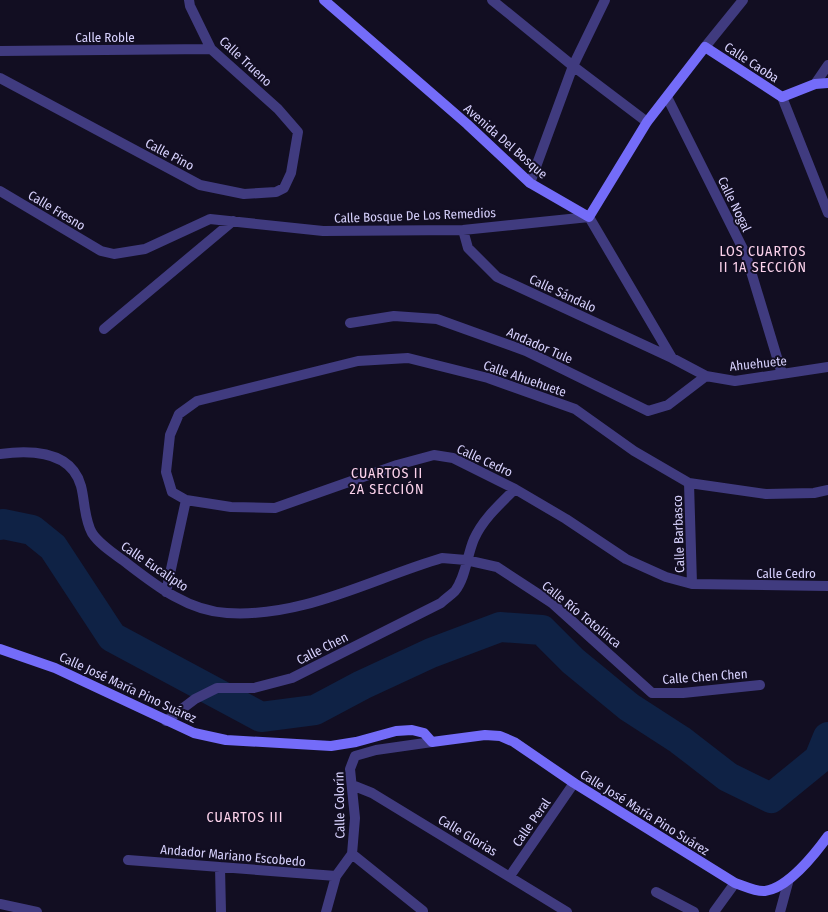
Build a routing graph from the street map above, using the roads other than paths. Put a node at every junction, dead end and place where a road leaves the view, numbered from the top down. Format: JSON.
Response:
{"nodes":[{"id":1,"x":324,"y":0,"type":"edge"},
{"id":2,"x":492,"y":0,"type":"edge"},
{"id":3,"x":605,"y":0,"type":"edge"},
{"id":4,"x":743,"y":0,"type":"edge"},
{"id":5,"x":187,"y":2,"type":"edge"},
{"id":6,"x":705,"y":47,"type":"junction"},
{"id":7,"x":211,"y":49,"type":"junction"},
{"id":8,"x":0,"y":51,"type":"edge"},
{"id":9,"x":572,"y":66,"type":"junction"},
{"id":10,"x":828,"y":66,"type":"edge"},
{"id":11,"x":0,"y":78,"type":"edge"},
{"id":12,"x":828,"y":83,"type":"edge"},
{"id":13,"x":815,"y":84,"type":"junction"},
{"id":14,"x":667,"y":97,"type":"junction"},
{"id":15,"x":782,"y":97,"type":"junction"},
{"id":16,"x":647,"y":122,"type":"junction"},
{"id":17,"x":298,"y":132,"type":"joint"},
{"id":18,"x":530,"y":183,"type":"junction"},
{"id":19,"x":0,"y":191,"type":"edge"},
{"id":20,"x":828,"y":213,"type":"edge"},
{"id":21,"x":589,"y":217,"type":"junction"},
{"id":22,"x":233,"y":221,"type":"junction"},
{"id":23,"x":463,"y":230,"type":"junction"},
{"id":24,"x":101,"y":251,"type":"joint"},
{"id":25,"x":350,"y":324,"type":"dead end"},
{"id":26,"x":104,"y":329,"type":"dead end"},
{"id":27,"x":672,"y":358,"type":"junction"},
{"id":28,"x":828,"y":367,"type":"edge"},
{"id":29,"x":782,"y":374,"type":"junction"},
{"id":30,"x":706,"y":376,"type":"junction"},
{"id":31,"x":197,"y":401,"type":"joint"},
{"id":32,"x":0,"y":454,"type":"edge"},
{"id":33,"x":689,"y":483,"type":"junction"},
{"id":34,"x":515,"y":489,"type":"junction"},
{"id":35,"x":828,"y":490,"type":"edge"},
{"id":36,"x":186,"y":500,"type":"junction"},
{"id":37,"x":466,"y":560,"type":"junction"},
{"id":38,"x":692,"y":584,"type":"junction"},
{"id":39,"x":828,"y":586,"type":"edge"},
{"id":40,"x":166,"y":592,"type":"junction"},
{"id":41,"x":0,"y":649,"type":"edge"},
{"id":42,"x":760,"y":685,"type":"dead end"},
{"id":43,"x":652,"y":693,"type":"joint"},
{"id":44,"x":166,"y":721,"type":"junction"},
{"id":45,"x":432,"y":742,"type":"junction"},
{"id":46,"x":355,"y":756,"type":"joint"},
{"id":47,"x":574,"y":783,"type":"junction"},
{"id":48,"x":352,"y":785,"type":"junction"},
{"id":49,"x":828,"y":836,"type":"edge"},
{"id":50,"x":352,"y":854,"type":"junction"},
{"id":51,"x":128,"y":860,"type":"dead end"},
{"id":52,"x":220,"y":867,"type":"junction"},
{"id":53,"x":336,"y":876,"type":"junction"},
{"id":54,"x":510,"y":876,"type":"junction"},
{"id":55,"x":789,"y":879,"type":"junction"},
{"id":56,"x":735,"y":883,"type":"junction"},
{"id":57,"x":656,"y":892,"type":"dead end"},
{"id":58,"x":6,"y":908,"type":"edge"},
{"id":59,"x":423,"y":910,"type":"dead end"},
{"id":60,"x":37,"y":912,"type":"edge"},
{"id":61,"x":220,"y":912,"type":"edge"},
{"id":62,"x":326,"y":912,"type":"edge"},
{"id":63,"x":567,"y":912,"type":"edge"},
{"id":64,"x":694,"y":912,"type":"edge"},
{"id":65,"x":714,"y":912,"type":"edge"},
{"id":66,"x":780,"y":912,"type":"edge"}],
"edges":[{"from":1,"to":18,"type":"street","name":"Avenida Del Bosque"},
{"from":2,"to":9,"type":"street"},
{"from":3,"to":9,"type":"street"},
{"from":4,"to":6,"type":"street"},
{"from":5,"to":7,"type":"street","name":"Calle Trueno"},
{"from":6,"to":14,"type":"street"},
{"from":6,"to":15,"type":"street","name":"Calle Caoba"},
{"from":7,"to":8,"type":"street","name":"Calle Roble"},
{"from":7,"to":17,"type":"street","name":"Calle Trueno"},
{"from":9,"to":16,"type":"street"},
{"from":9,"to":18,"type":"street"},
{"from":10,"to":13,"type":"street"},
{"from":11,"to":17,"type":"street","name":"Calle Pino"},
{"from":12,"to":13,"type":"street"},
{"from":13,"to":15,"type":"street"},
{"from":14,"to":16,"type":"street"},
{"from":14,"to":29,"type":"street","name":"Calle Nogal"},
{"from":15,"to":20,"type":"street","name":"Calle Caoba"},
{"from":16,"to":21,"type":"street"},
{"from":18,"to":21,"type":"street","name":"Avenida Del Bosque"},
{"from":19,"to":24,"type":"street","name":"Calle Fresno"},
{"from":21,"to":23,"type":"street","name":"Calle Bosque De Los Remedios"},
{"from":21,"to":27,"type":"street","name":"Avenida Del Bosque"},
{"from":22,"to":23,"type":"street","name":"Calle Bosque De Los Remedios"},
{"from":22,"to":24,"type":"street","name":"Calle Bosque De Los Remedios"},
{"from":22,"to":26,"type":"street"},
{"from":23,"to":27,"type":"street","name":"Calle Sándalo"},
{"from":25,"to":30,"type":"street","name":"Andador Tule"},
{"from":27,"to":30,"type":"street","name":"Ahuehuete"},
{"from":28,"to":29,"type":"street","name":"Ahuehuete"},
{"from":29,"to":30,"type":"street","name":"Ahuehuete"},
{"from":31,"to":33,"type":"street","name":"Calle Ahuehuete"},
{"from":31,"to":36,"type":"street","name":"Calle Cedro"},
{"from":32,"to":40,"type":"street","name":"Calle Eucalipto"},
{"from":33,"to":35,"type":"street","name":"Calle Ahuehuete"},
{"from":33,"to":38,"type":"street","name":"Calle Barbasco"},
{"from":34,"to":36,"type":"street","name":"Calle Cedro"},
{"from":34,"to":37,"type":"street","name":"Calle Chen"},
{"from":34,"to":38,"type":"street","name":"Calle Cedro"},
{"from":36,"to":40,"type":"street"},
{"from":37,"to":40,"type":"street","name":"Calle Eucalipto"},
{"from":37,"to":43,"type":"street","name":"Calle Río Totolinca"},
{"from":37,"to":44,"type":"street","name":"Calle Chen"},
{"from":38,"to":39,"type":"street","name":"Calle Cedro"},
{"from":41,"to":44,"type":"street","name":"Calle José María Pino Suárez"},
{"from":42,"to":43,"type":"street","name":"Calle Chen Chen"},
{"from":44,"to":45,"type":"street","name":"Calle José María Pino Suárez"},
{"from":45,"to":46,"type":"street","name":"Calle José María Pino Suárez"},
{"from":45,"to":47,"type":"street","name":"Calle José María Pino Suárez"},
{"from":46,"to":48,"type":"street","name":"Calle Colorín"},
{"from":47,"to":54,"type":"street","name":"Calle Peral"},
{"from":47,"to":56,"type":"street","name":"Calle José María Pino Suárez"},
{"from":48,"to":50,"type":"street","name":"Calle Colorín"},
{"from":48,"to":54,"type":"street","name":"Calle Glorias"},
{"from":49,"to":55,"type":"street","name":"Calle José María Pino Suárez"},
{"from":50,"to":53,"type":"street","name":"Calle Colorín"},
{"from":50,"to":59,"type":"street","name":"Calle Colorín"},
{"from":51,"to":52,"type":"street","name":"Andador Mariano Escobedo"},
{"from":52,"to":53,"type":"street","name":"Andador Mariano Escobedo"},
{"from":52,"to":61,"type":"street"},
{"from":53,"to":62,"type":"street","name":"Calle Colorín"},
{"from":54,"to":63,"type":"street","name":"Calle Glorias"},
{"from":55,"to":56,"type":"street","name":"Calle José María Pino Suárez"},
{"from":55,"to":66,"type":"street"},
{"from":56,"to":65,"type":"street"},
{"from":57,"to":64,"type":"street"},
{"from":58,"to":60,"type":"street"}]}
